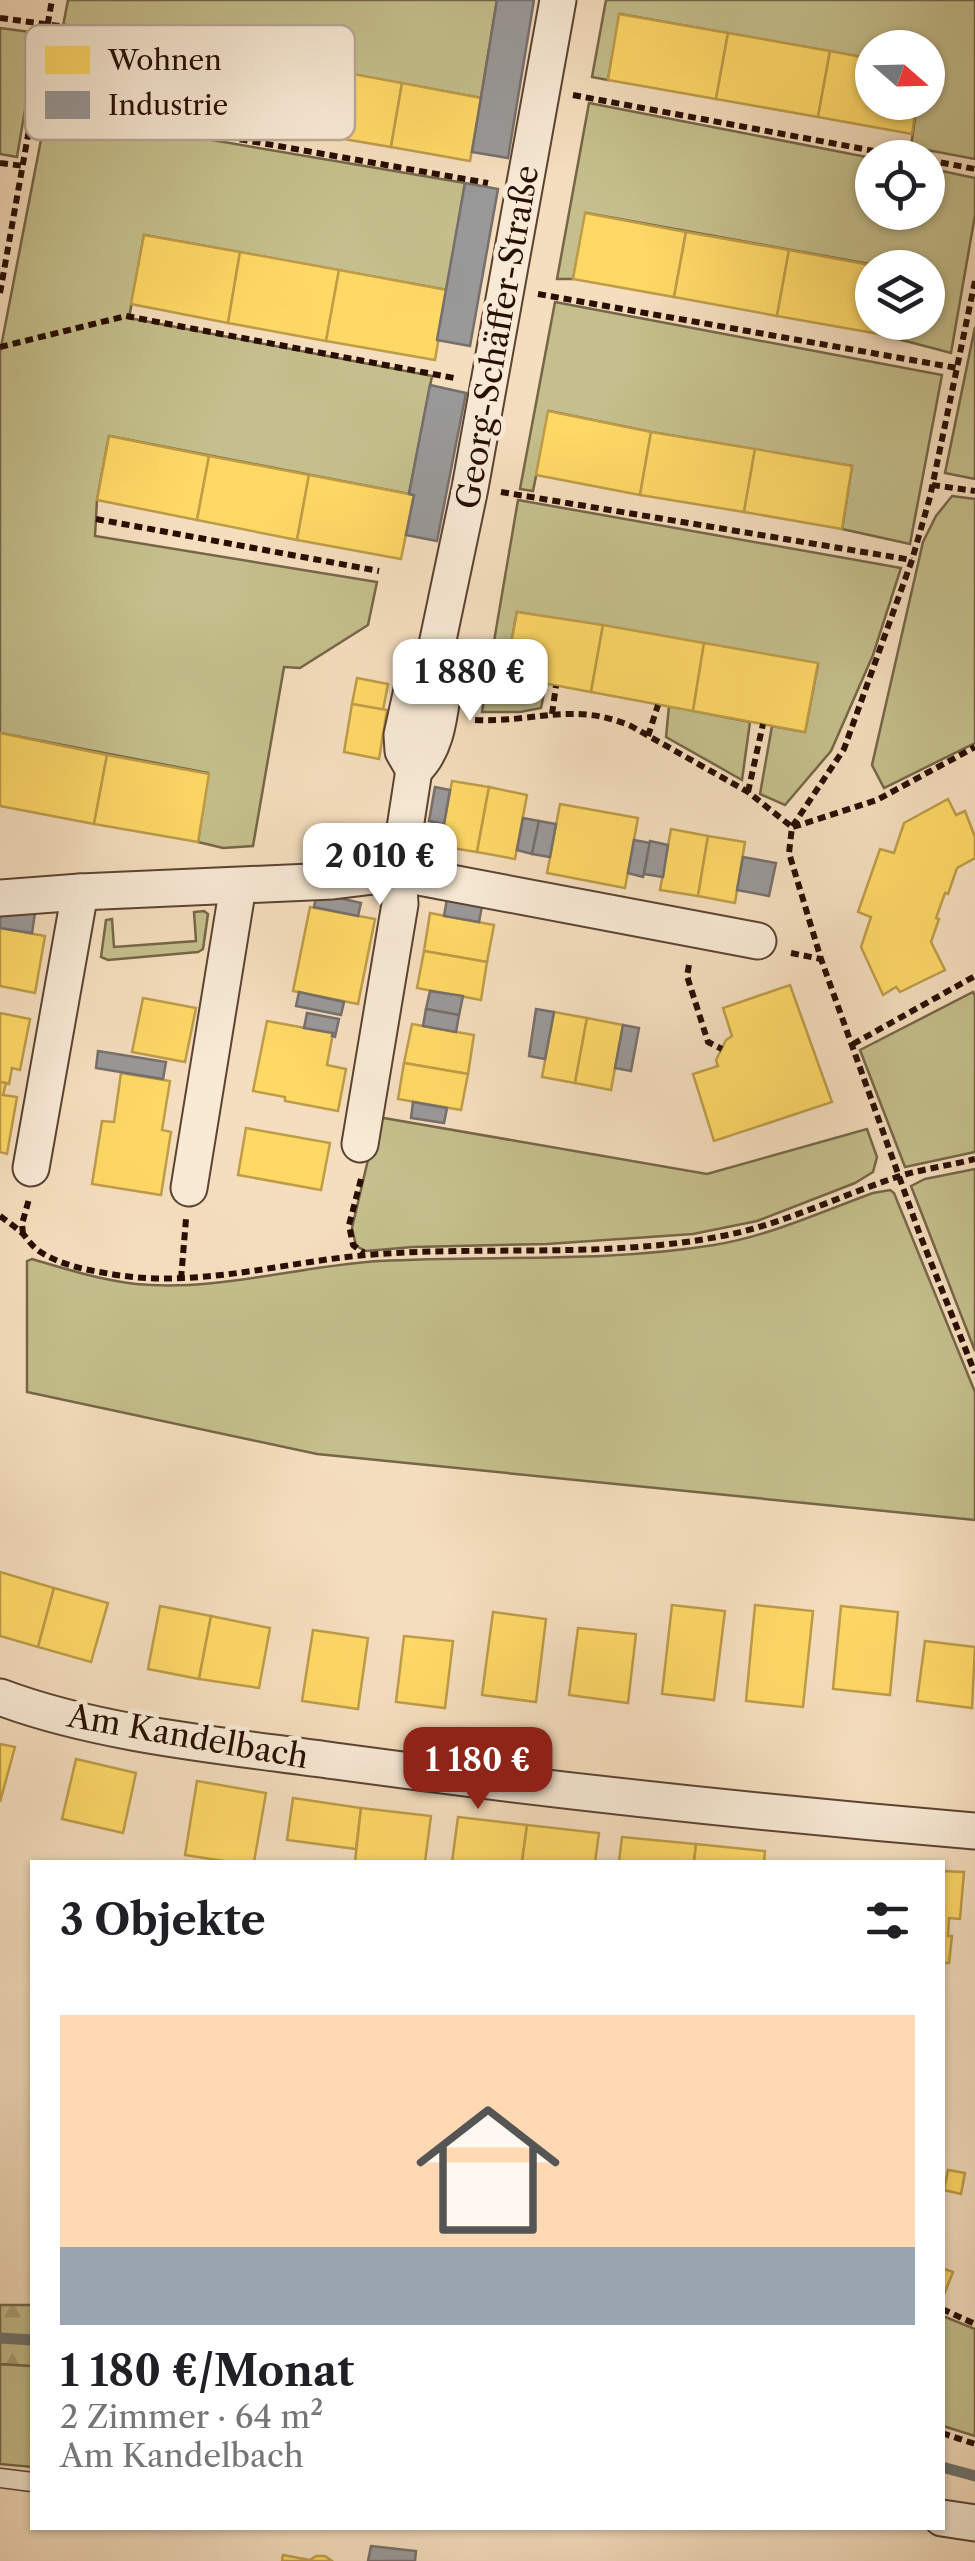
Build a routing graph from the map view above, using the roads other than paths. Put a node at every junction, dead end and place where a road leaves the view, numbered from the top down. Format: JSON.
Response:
{"nodes":[{"id":1,"x":558,"y":0,"type":"edge"},
{"id":2,"x":431,"y":672,"type":"junction"},
{"id":3,"x":414,"y":770,"type":"junction"},
{"id":4,"x":398,"y":873,"type":"junction"},
{"id":5,"x":238,"y":886,"type":"junction"},
{"id":6,"x":80,"y":892,"type":"junction"},
{"id":7,"x":0,"y":898,"type":"edge"},
{"id":8,"x":758,"y":941,"type":"dead end"},
{"id":9,"x":360,"y":1144,"type":"road end"},
{"id":10,"x":32,"y":1168,"type":"dead end"},
{"id":11,"x":189,"y":1188,"type":"road end"},
{"id":12,"x":0,"y":1697,"type":"edge"},
{"id":13,"x":975,"y":1831,"type":"edge"},
{"id":14,"x":0,"y":2478,"type":"edge"},
{"id":15,"x":30,"y":2482,"type":"edge"},
{"id":16,"x":945,"y":2518,"type":"edge"},
{"id":17,"x":975,"y":2523,"type":"edge"}],
"edges":[{"from":1,"to":2,"type":"street","name":"Georg-Schäffer-Straße"},
{"from":2,"to":3,"type":"street","name":"Georg-Schäffer-Straße"},
{"from":2,"to":3,"type":"street","name":"Georg-Schäffer-Straße"},
{"from":3,"to":4,"type":"street"},
{"from":4,"to":5,"type":"street"},
{"from":4,"to":8,"type":"street"},
{"from":4,"to":9,"type":"street"},
{"from":5,"to":6,"type":"street"},
{"from":5,"to":11,"type":"street"},
{"from":6,"to":7,"type":"street"},
{"from":6,"to":10,"type":"street"},
{"from":12,"to":13,"type":"street","name":"Am Kandelbach"},
{"from":14,"to":15,"type":"lane"},
{"from":16,"to":17,"type":"street"}]}
